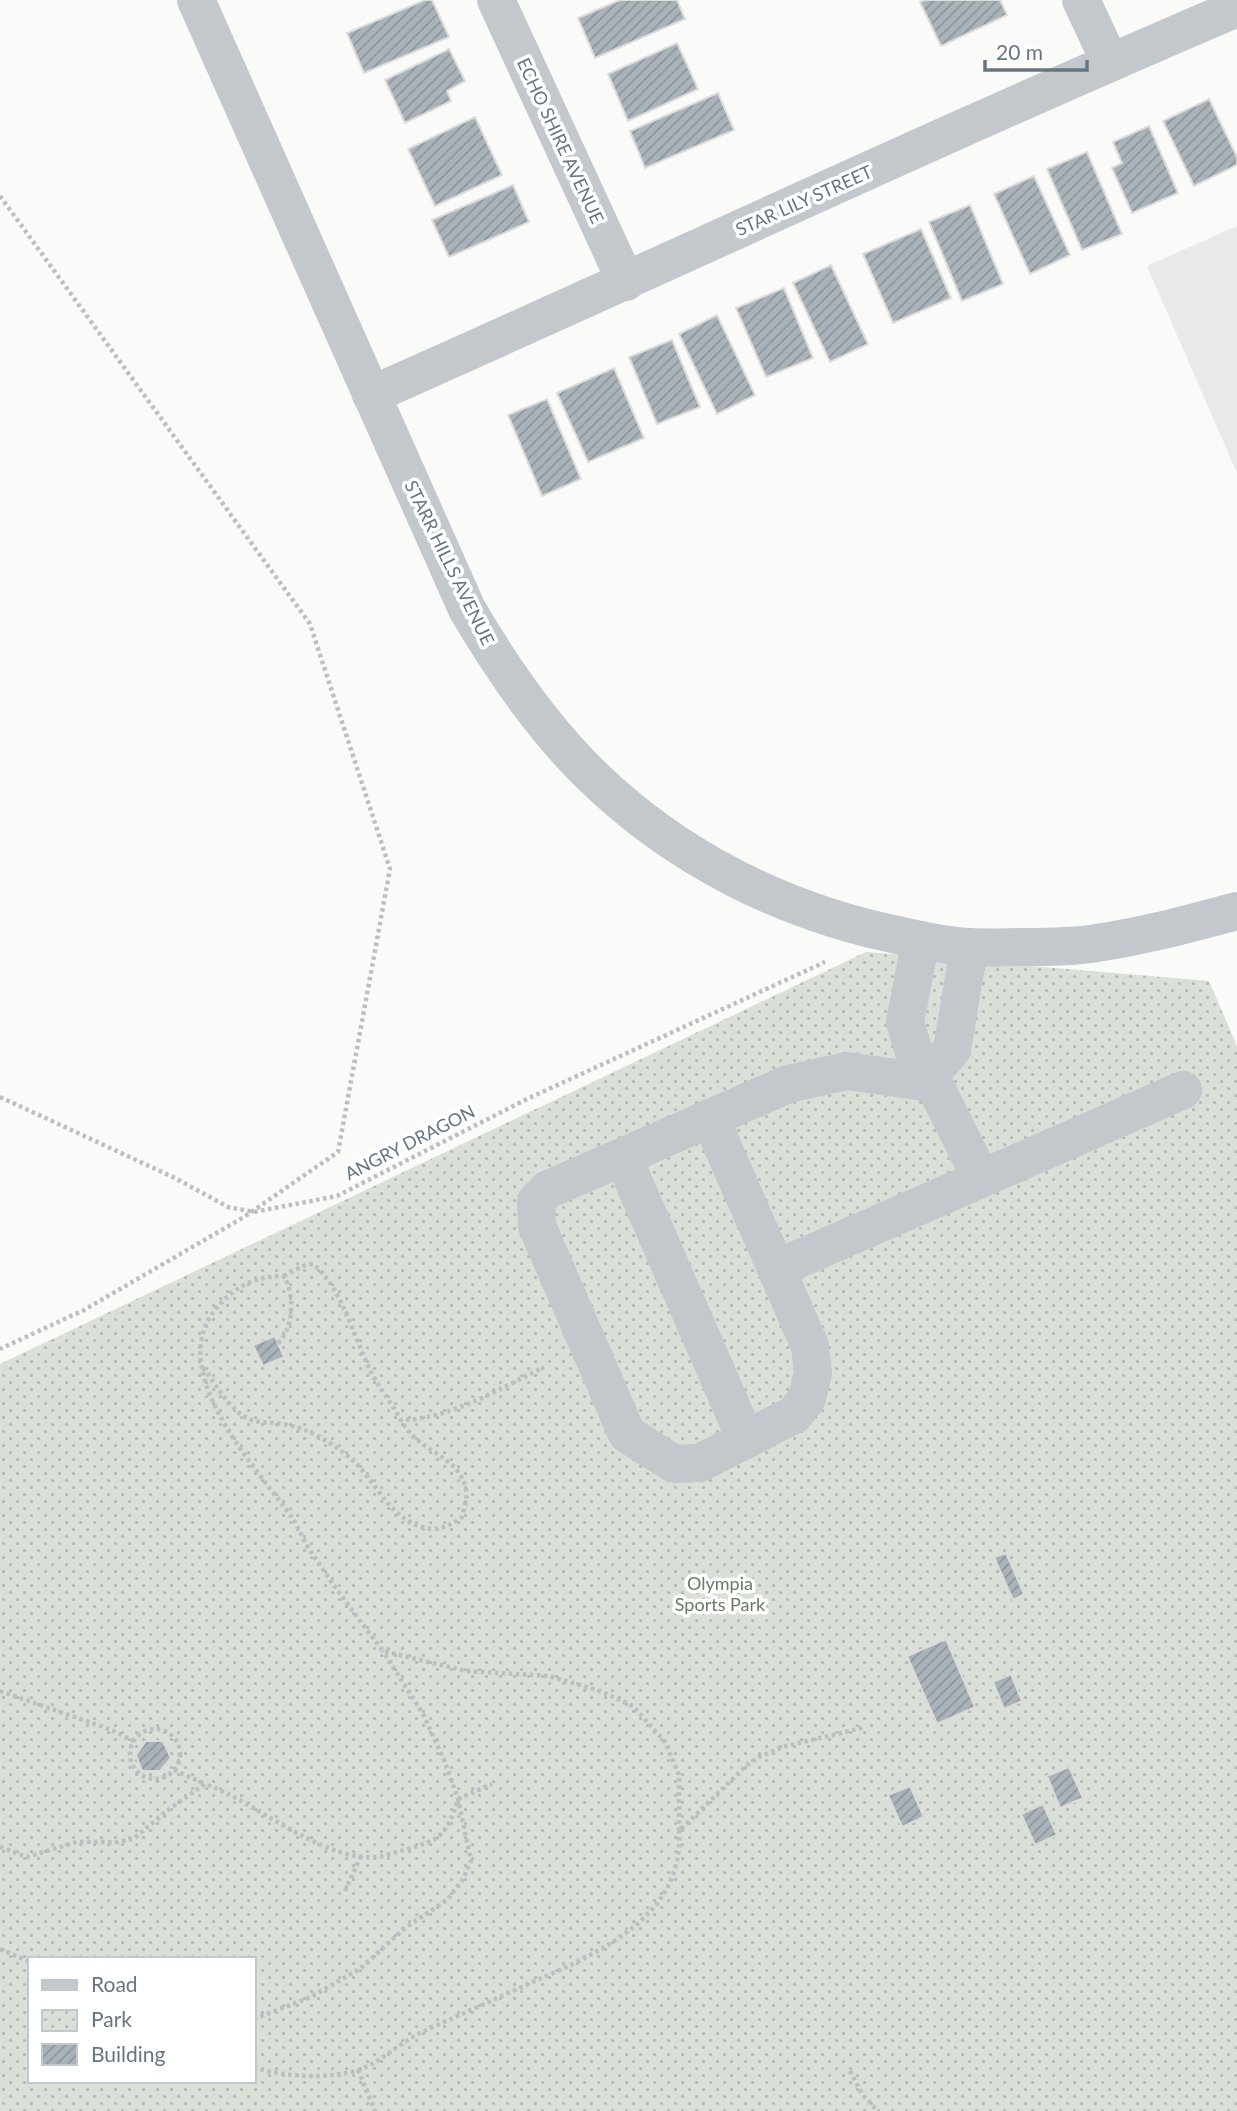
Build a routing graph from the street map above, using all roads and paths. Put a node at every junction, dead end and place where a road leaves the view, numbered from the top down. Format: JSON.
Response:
{"nodes":[{"id":1,"x":196,"y":0,"type":"edge"},
{"id":2,"x":496,"y":0,"type":"edge"},
{"id":3,"x":1082,"y":0,"type":"edge"},
{"id":4,"x":1237,"y":8,"type":"edge"},
{"id":5,"x":1110,"y":62,"type":"junction"},
{"id":6,"x":0,"y":196,"type":"edge"},
{"id":7,"x":626,"y":282,"type":"junction"},
{"id":8,"x":371,"y":395,"type":"junction"},
{"id":9,"x":1237,"y":911,"type":"edge"},
{"id":10,"x":921,"y":940,"type":"junction"},
{"id":11,"x":969,"y":947,"type":"junction"},
{"id":12,"x":825,"y":962,"type":"dead end"},
{"id":13,"x":923,"y":1082,"type":"junction"},
{"id":14,"x":1183,"y":1090,"type":"dead end"},
{"id":15,"x":0,"y":1097,"type":"edge"},
{"id":16,"x":710,"y":1118,"type":"junction"},
{"id":17,"x":623,"y":1157,"type":"junction"},
{"id":18,"x":981,"y":1178,"type":"junction"},
{"id":19,"x":254,"y":1212,"type":"junction"},
{"id":20,"x":776,"y":1269,"type":"junction"},
{"id":21,"x":284,"y":1276,"type":"junction"},
{"id":22,"x":278,"y":1343,"type":"dead end"},
{"id":23,"x":0,"y":1349,"type":"edge"},
{"id":24,"x":544,"y":1367,"type":"dead end"},
{"id":25,"x":203,"y":1368,"type":"junction"},
{"id":26,"x":401,"y":1420,"type":"junction"},
{"id":27,"x":746,"y":1440,"type":"junction"},
{"id":28,"x":383,"y":1651,"type":"junction"},
{"id":29,"x":0,"y":1691,"type":"edge"},
{"id":30,"x":862,"y":1728,"type":"dead end"},
{"id":31,"x":134,"y":1741,"type":"junction"},
{"id":32,"x":174,"y":1770,"type":"junction"},
{"id":33,"x":205,"y":1784,"type":"junction"},
{"id":34,"x":492,"y":1784,"type":"dead end"},
{"id":35,"x":458,"y":1799,"type":"junction"},
{"id":36,"x":679,"y":1831,"type":"junction"},
{"id":37,"x":0,"y":1847,"type":"edge"},
{"id":38,"x":360,"y":1856,"type":"junction"},
{"id":39,"x":345,"y":1891,"type":"dead end"},
{"id":40,"x":0,"y":1949,"type":"edge"},
{"id":41,"x":28,"y":1961,"type":"edge"},
{"id":42,"x":256,"y":2019,"type":"edge"},
{"id":43,"x":256,"y":2068,"type":"edge"},
{"id":44,"x":358,"y":2070,"type":"junction"},
{"id":45,"x":850,"y":2071,"type":"dead end"},
{"id":46,"x":375,"y":2111,"type":"edge"},
{"id":47,"x":878,"y":2111,"type":"edge"}],
"edges":[{"from":1,"to":8,"type":"street","name":"STARR HILLS AVENUE"},
{"from":2,"to":7,"type":"street","name":"ECHO SHIRE AVENUE"},
{"from":3,"to":5,"type":"street"},
{"from":4,"to":5,"type":"street","name":"STAR LILY STREET"},
{"from":5,"to":7,"type":"street","name":"STAR LILY STREET"},
{"from":6,"to":19,"type":"path"},
{"from":7,"to":8,"type":"street","name":"STAR LILY STREET"},
{"from":8,"to":10,"type":"street","name":"STARR HILLS AVENUE"},
{"from":9,"to":11,"type":"street","name":"STARR HILLS AVENUE"},
{"from":10,"to":11,"type":"street","name":"STARR HILLS AVENUE"},
{"from":10,"to":13,"type":"street"},
{"from":11,"to":13,"type":"street"},
{"from":12,"to":19,"type":"path","name":"ANGRY DRAGON"},
{"from":13,"to":16,"type":"street"},
{"from":13,"to":18,"type":"street"},
{"from":14,"to":18,"type":"street"},
{"from":15,"to":19,"type":"path","name":"ANGRY DRAGON"},
{"from":16,"to":17,"type":"street"},
{"from":16,"to":20,"type":"street"},
{"from":17,"to":27,"type":"street"},
{"from":17,"to":27,"type":"street"},
{"from":18,"to":20,"type":"street"},
{"from":19,"to":23,"type":"path"},
{"from":20,"to":27,"type":"street"},
{"from":21,"to":22,"type":"path"},
{"from":21,"to":25,"type":"path"},
{"from":21,"to":26,"type":"path"},
{"from":24,"to":26,"type":"path"},
{"from":25,"to":26,"type":"path"},
{"from":25,"to":28,"type":"path"},
{"from":28,"to":35,"type":"path"},
{"from":28,"to":36,"type":"path"},
{"from":29,"to":31,"type":"path"},
{"from":30,"to":36,"type":"path"},
{"from":31,"to":32,"type":"path"},
{"from":31,"to":32,"type":"path"},
{"from":32,"to":33,"type":"path"},
{"from":33,"to":37,"type":"path"},
{"from":33,"to":38,"type":"path"},
{"from":34,"to":35,"type":"path"},
{"from":35,"to":38,"type":"path"},
{"from":35,"to":42,"type":"path"},
{"from":36,"to":44,"type":"path"},
{"from":38,"to":39,"type":"path"},
{"from":40,"to":41,"type":"path"},
{"from":43,"to":44,"type":"path"},
{"from":44,"to":46,"type":"path"},
{"from":45,"to":47,"type":"path"}]}
